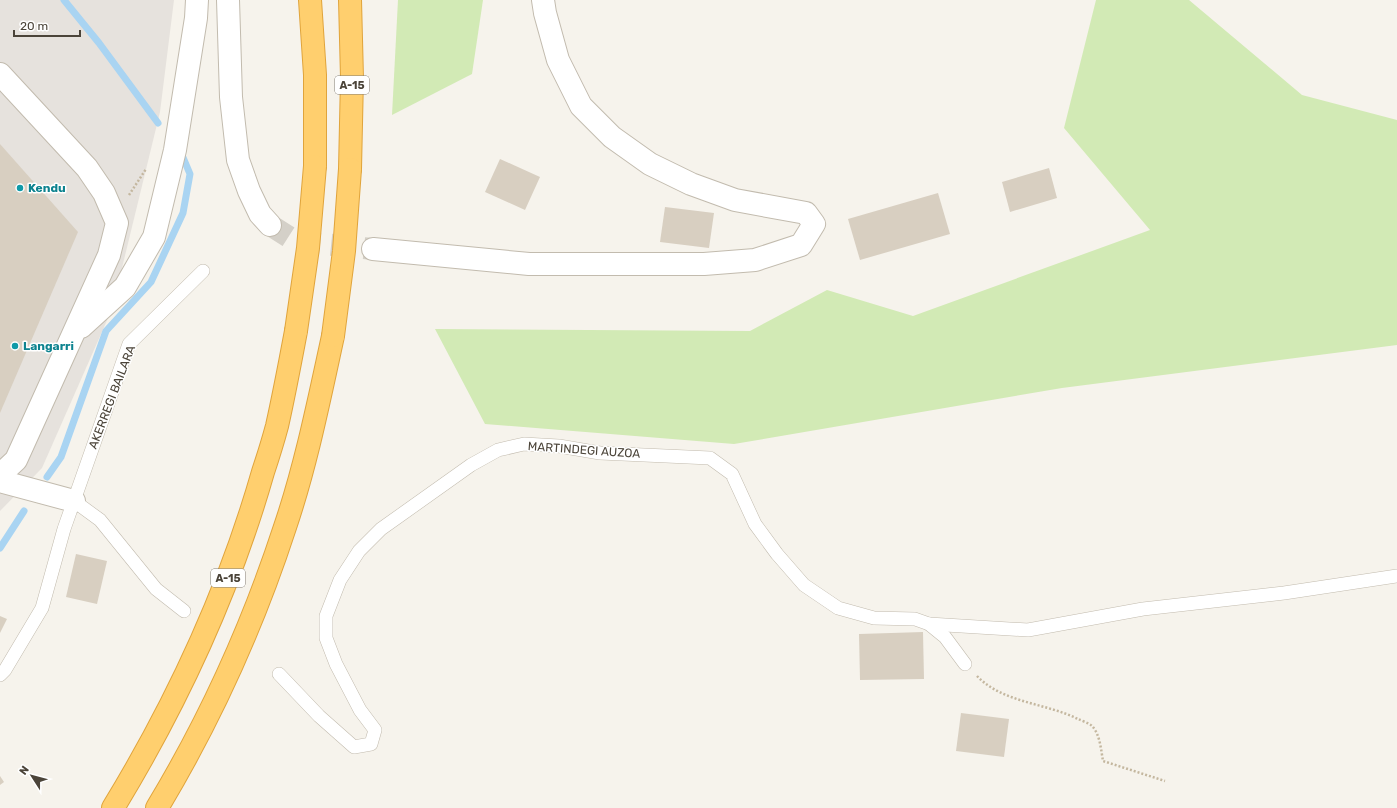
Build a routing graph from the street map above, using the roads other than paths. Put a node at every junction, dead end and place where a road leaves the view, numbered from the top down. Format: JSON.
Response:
{"nodes":[{"id":1,"x":197,"y":0,"type":"edge"},
{"id":2,"x":228,"y":0,"type":"edge"},
{"id":3,"x":310,"y":0,"type":"edge"},
{"id":4,"x":350,"y":0,"type":"edge"},
{"id":5,"x":543,"y":0,"type":"edge"},
{"id":6,"x":0,"y":74,"type":"edge"},
{"id":7,"x":270,"y":225,"type":"tunnel mouth"},
{"id":8,"x":373,"y":249,"type":"tunnel mouth"},
{"id":9,"x":203,"y":271,"type":"dead end"},
{"id":10,"x":74,"y":333,"type":"junction"},
{"id":11,"x":0,"y":475,"type":"edge"},
{"id":12,"x":0,"y":481,"type":"edge"},
{"id":13,"x":74,"y":501,"type":"junction"},
{"id":14,"x":1397,"y":576,"type":"edge"},
{"id":15,"x":184,"y":611,"type":"dead end"},
{"id":16,"x":929,"y":624,"type":"junction"},
{"id":17,"x":965,"y":664,"type":"road end"},
{"id":18,"x":279,"y":674,"type":"dead end"},
{"id":19,"x":0,"y":675,"type":"edge"},
{"id":20,"x":113,"y":808,"type":"edge"},
{"id":21,"x":157,"y":808,"type":"edge"}],
"edges":[{"from":1,"to":10,"type":"street"},
{"from":2,"to":7,"type":"street"},
{"from":3,"to":20,"type":"highway","number":"A-15","bridge":true},
{"from":4,"to":21,"type":"highway","number":"A-15","bridge":true},
{"from":5,"to":8,"type":"street"},
{"from":6,"to":10,"type":"street"},
{"from":9,"to":13,"type":"lane","name":"AKERREGI BAILARA"},
{"from":10,"to":11,"type":"street"},
{"from":12,"to":13,"type":"street"},
{"from":13,"to":15,"type":"lane"},
{"from":13,"to":19,"type":"lane","name":"AKERREGI BAILARA"},
{"from":14,"to":16,"type":"lane"},
{"from":16,"to":17,"type":"lane","name":"MARTINDEGI AUZOA"},
{"from":16,"to":18,"type":"lane","name":"MARTINDEGI AUZOA"}]}
